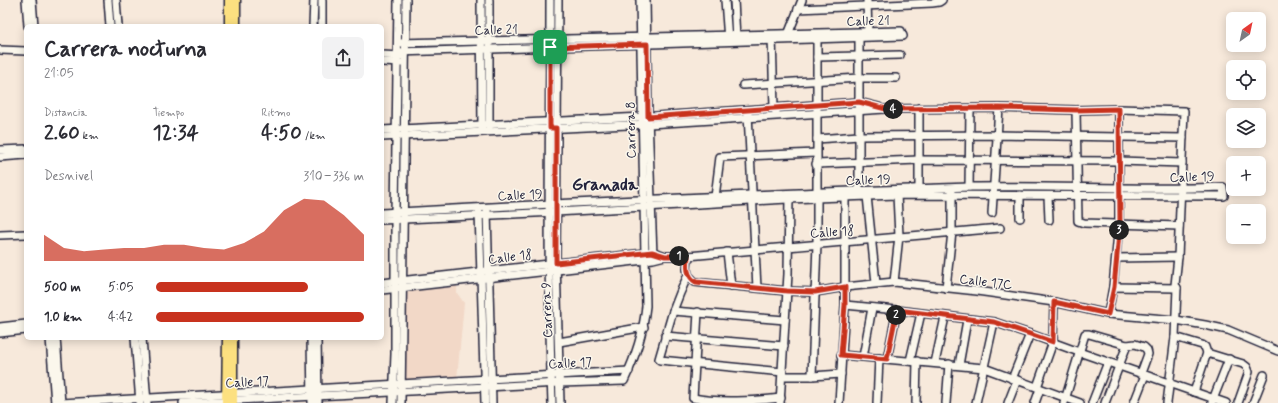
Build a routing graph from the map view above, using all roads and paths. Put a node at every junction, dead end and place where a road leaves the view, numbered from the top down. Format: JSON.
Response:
{"nodes":[{"id":1,"x":26,"y":0,"type":"edge"},
{"id":2,"x":32,"y":0,"type":"edge"},
{"id":3,"x":108,"y":0,"type":"edge"},
{"id":4,"x":116,"y":0,"type":"edge"},
{"id":5,"x":229,"y":0,"type":"edge"},
{"id":6,"x":236,"y":0,"type":"edge"},
{"id":7,"x":314,"y":0,"type":"edge"},
{"id":8,"x":322,"y":0,"type":"edge"},
{"id":9,"x":398,"y":0,"type":"edge"},
{"id":10,"x":406,"y":0,"type":"edge"},
{"id":11,"x":481,"y":0,"type":"edge"},
{"id":12,"x":489,"y":0,"type":"edge"},
{"id":13,"x":550,"y":0,"type":"edge"},
{"id":14,"x":558,"y":0,"type":"edge"},
{"id":15,"x":640,"y":0,"type":"edge"},
{"id":16,"x":646,"y":0,"type":"edge"},
{"id":17,"x":725,"y":0,"type":"edge"},
{"id":18,"x":734,"y":0,"type":"edge"},
{"id":19,"x":802,"y":0,"type":"edge"},
{"id":20,"x":942,"y":0,"type":"edge"},
{"id":21,"x":868,"y":3,"type":"edge"},
{"id":22,"x":798,"y":9,"type":"junction"},
{"id":23,"x":28,"y":24,"type":"edge"},
{"id":24,"x":34,"y":24,"type":"edge"},
{"id":25,"x":110,"y":24,"type":"edge"},
{"id":26,"x":118,"y":24,"type":"edge"},
{"id":27,"x":228,"y":24,"type":"edge"},
{"id":28,"x":236,"y":24,"type":"edge"},
{"id":29,"x":313,"y":24,"type":"edge"},
{"id":30,"x":322,"y":24,"type":"edge"},
{"id":31,"x":859,"y":35,"type":"junction"},
{"id":32,"x":817,"y":36,"type":"junction"},
{"id":33,"x":771,"y":37,"type":"junction"},
{"id":34,"x":787,"y":37,"type":"junction"},
{"id":35,"x":728,"y":38,"type":"junction"},
{"id":36,"x":736,"y":38,"type":"junction"},
{"id":37,"x":485,"y":41,"type":"junction"},
{"id":38,"x":644,"y":41,"type":"junction"},
{"id":39,"x":398,"y":43,"type":"junction"},
{"id":40,"x":406,"y":43,"type":"junction"},
{"id":41,"x":554,"y":43,"type":"junction"},
{"id":42,"x":485,"y":49,"type":"junction"},
{"id":43,"x":0,"y":50,"type":"edge"},
{"id":44,"x":24,"y":51,"type":"edge"},
{"id":45,"x":900,"y":55,"type":"dead end"},
{"id":46,"x":384,"y":56,"type":"edge"},
{"id":47,"x":859,"y":56,"type":"junction"},
{"id":48,"x":397,"y":57,"type":"junction"},
{"id":49,"x":405,"y":57,"type":"junction"},
{"id":50,"x":817,"y":57,"type":"junction"},
{"id":51,"x":384,"y":61,"type":"edge"},
{"id":52,"x":397,"y":78,"type":"junction"},
{"id":53,"x":405,"y":78,"type":"junction"},
{"id":54,"x":859,"y":78,"type":"junction"},
{"id":55,"x":896,"y":78,"type":"dead end"},
{"id":56,"x":816,"y":81,"type":"junction"},
{"id":57,"x":773,"y":83,"type":"junction"},
{"id":58,"x":743,"y":85,"type":"dead end"},
{"id":59,"x":859,"y":102,"type":"junction"},
{"id":60,"x":774,"y":108,"type":"junction"},
{"id":61,"x":919,"y":108,"type":"junction"},
{"id":62,"x":999,"y":108,"type":"junction"},
{"id":63,"x":817,"y":109,"type":"junction"},
{"id":64,"x":886,"y":109,"type":"junction"},
{"id":65,"x":970,"y":109,"type":"junction"},
{"id":66,"x":1119,"y":109,"type":"junction"},
{"id":67,"x":1076,"y":110,"type":"junction"},
{"id":68,"x":859,"y":111,"type":"junction"},
{"id":69,"x":748,"y":114,"type":"junction"},
{"id":70,"x":777,"y":116,"type":"junction"},
{"id":71,"x":645,"y":121,"type":"junction"},
{"id":72,"x":553,"y":125,"type":"junction"},
{"id":73,"x":485,"y":128,"type":"junction"},
{"id":74,"x":384,"y":130,"type":"edge"},
{"id":75,"x":396,"y":133,"type":"junction"},
{"id":76,"x":404,"y":133,"type":"junction"},
{"id":77,"x":919,"y":135,"type":"junction"},
{"id":78,"x":969,"y":135,"type":"junction"},
{"id":79,"x":997,"y":135,"type":"junction"},
{"id":80,"x":384,"y":136,"type":"edge"},
{"id":81,"x":859,"y":136,"type":"junction"},
{"id":82,"x":1077,"y":136,"type":"junction"},
{"id":83,"x":1119,"y":136,"type":"junction"},
{"id":84,"x":1183,"y":138,"type":"junction"},
{"id":85,"x":817,"y":139,"type":"junction"},
{"id":86,"x":24,"y":149,"type":"edge"},
{"id":87,"x":0,"y":150,"type":"edge"},
{"id":88,"x":816,"y":153,"type":"junction"},
{"id":89,"x":24,"y":155,"type":"edge"},
{"id":90,"x":751,"y":156,"type":"junction"},
{"id":91,"x":0,"y":157,"type":"edge"},
{"id":92,"x":919,"y":160,"type":"junction"},
{"id":93,"x":995,"y":160,"type":"junction"},
{"id":94,"x":970,"y":161,"type":"junction"},
{"id":95,"x":1077,"y":161,"type":"junction"},
{"id":96,"x":1119,"y":161,"type":"junction"},
{"id":97,"x":859,"y":162,"type":"junction"},
{"id":98,"x":1182,"y":163,"type":"junction"},
{"id":99,"x":816,"y":164,"type":"junction"},
{"id":100,"x":969,"y":187,"type":"junction"},
{"id":101,"x":994,"y":187,"type":"junction"},
{"id":102,"x":919,"y":189,"type":"junction"},
{"id":103,"x":859,"y":192,"type":"junction"},
{"id":104,"x":952,"y":192,"type":"junction"},
{"id":105,"x":1077,"y":192,"type":"junction"},
{"id":106,"x":1119,"y":192,"type":"junction"},
{"id":107,"x":1181,"y":193,"type":"junction"},
{"id":108,"x":845,"y":194,"type":"junction"},
{"id":109,"x":897,"y":195,"type":"junction"},
{"id":110,"x":993,"y":195,"type":"junction"},
{"id":111,"x":1020,"y":195,"type":"junction"},
{"id":112,"x":789,"y":196,"type":"junction"},
{"id":113,"x":817,"y":196,"type":"junction"},
{"id":114,"x":867,"y":196,"type":"junction"},
{"id":115,"x":1048,"y":196,"type":"junction"},
{"id":116,"x":753,"y":198,"type":"junction"},
{"id":117,"x":713,"y":199,"type":"junction"},
{"id":118,"x":647,"y":204,"type":"junction"},
{"id":119,"x":552,"y":208,"type":"junction"},
{"id":120,"x":483,"y":212,"type":"junction"},
{"id":121,"x":992,"y":213,"type":"dead end"},
{"id":122,"x":384,"y":214,"type":"edge"},
{"id":123,"x":395,"y":216,"type":"junction"},
{"id":124,"x":403,"y":216,"type":"junction"},
{"id":125,"x":1020,"y":218,"type":"dead end"},
{"id":126,"x":384,"y":219,"type":"edge"},
{"id":127,"x":1049,"y":220,"type":"dead end"},
{"id":128,"x":1120,"y":223,"type":"junction"},
{"id":129,"x":1179,"y":226,"type":"junction"},
{"id":130,"x":1000,"y":228,"type":"dead end"},
{"id":131,"x":952,"y":232,"type":"junction"},
{"id":132,"x":24,"y":234,"type":"edge"},
{"id":133,"x":0,"y":236,"type":"edge"},
{"id":134,"x":899,"y":236,"type":"junction"},
{"id":135,"x":24,"y":239,"type":"edge"},
{"id":136,"x":0,"y":240,"type":"edge"},
{"id":137,"x":871,"y":240,"type":"junction"},
{"id":138,"x":844,"y":242,"type":"junction"},
{"id":139,"x":817,"y":244,"type":"junction"},
{"id":140,"x":789,"y":246,"type":"junction"},
{"id":141,"x":755,"y":249,"type":"junction"},
{"id":142,"x":727,"y":252,"type":"junction"},
{"id":143,"x":653,"y":255,"type":"junction"},
{"id":144,"x":644,"y":256,"type":"junction"},
{"id":145,"x":688,"y":256,"type":"junction"},
{"id":146,"x":1178,"y":256,"type":"junction"},
{"id":147,"x":1116,"y":258,"type":"junction"},
{"id":148,"x":552,"y":267,"type":"junction"},
{"id":149,"x":485,"y":275,"type":"junction"},
{"id":150,"x":688,"y":275,"type":"junction"},
{"id":151,"x":894,"y":282,"type":"junction"},
{"id":152,"x":384,"y":283,"type":"edge"},
{"id":153,"x":876,"y":283,"type":"junction"},
{"id":154,"x":398,"y":285,"type":"junction"},
{"id":155,"x":731,"y":286,"type":"junction"},
{"id":156,"x":845,"y":287,"type":"junction"},
{"id":157,"x":1114,"y":287,"type":"junction"},
{"id":158,"x":757,"y":288,"type":"junction"},
{"id":159,"x":946,"y":288,"type":"junction"},
{"id":160,"x":1177,"y":288,"type":"junction"},
{"id":161,"x":384,"y":289,"type":"edge"},
{"id":162,"x":787,"y":291,"type":"junction"},
{"id":163,"x":815,"y":292,"type":"junction"},
{"id":164,"x":1054,"y":302,"type":"junction"},
{"id":165,"x":845,"y":305,"type":"junction"},
{"id":166,"x":872,"y":308,"type":"junction"},
{"id":167,"x":673,"y":310,"type":"junction"},
{"id":168,"x":897,"y":310,"type":"junction"},
{"id":169,"x":698,"y":312,"type":"junction"},
{"id":170,"x":921,"y":313,"type":"junction"},
{"id":171,"x":1108,"y":314,"type":"junction"},
{"id":172,"x":945,"y":317,"type":"junction"},
{"id":173,"x":785,"y":320,"type":"junction"},
{"id":174,"x":967,"y":320,"type":"junction"},
{"id":175,"x":1176,"y":320,"type":"junction"},
{"id":176,"x":994,"y":322,"type":"junction"},
{"id":177,"x":24,"y":324,"type":"edge"},
{"id":178,"x":0,"y":327,"type":"edge"},
{"id":179,"x":644,"y":327,"type":"junction"},
{"id":180,"x":24,"y":330,"type":"edge"},
{"id":181,"x":0,"y":333,"type":"edge"},
{"id":182,"x":1030,"y":334,"type":"junction"},
{"id":183,"x":666,"y":336,"type":"junction"},
{"id":184,"x":1175,"y":337,"type":"junction"},
{"id":185,"x":697,"y":338,"type":"junction"},
{"id":186,"x":50,"y":340,"type":"edge"},
{"id":187,"x":56,"y":340,"type":"edge"},
{"id":188,"x":135,"y":340,"type":"edge"},
{"id":189,"x":142,"y":340,"type":"edge"},
{"id":190,"x":226,"y":340,"type":"edge"},
{"id":191,"x":233,"y":340,"type":"edge"},
{"id":192,"x":312,"y":340,"type":"edge"},
{"id":193,"x":317,"y":340,"type":"edge"},
{"id":194,"x":559,"y":342,"type":"junction"},
{"id":195,"x":1053,"y":342,"type":"junction"},
{"id":196,"x":784,"y":346,"type":"junction"},
{"id":197,"x":1127,"y":346,"type":"junction"},
{"id":198,"x":1278,"y":351,"type":"edge"},
{"id":199,"x":1079,"y":352,"type":"junction"},
{"id":200,"x":398,"y":353,"type":"junction"},
{"id":201,"x":1207,"y":353,"type":"junction"},
{"id":202,"x":841,"y":355,"type":"junction"},
{"id":203,"x":863,"y":357,"type":"junction"},
{"id":204,"x":883,"y":359,"type":"junction"},
{"id":205,"x":1228,"y":359,"type":"junction"},
{"id":206,"x":914,"y":361,"type":"junction"},
{"id":207,"x":1108,"y":362,"type":"junction"},
{"id":208,"x":935,"y":363,"type":"junction"},
{"id":209,"x":695,"y":364,"type":"junction"},
{"id":210,"x":949,"y":364,"type":"junction"},
{"id":211,"x":958,"y":365,"type":"junction"},
{"id":212,"x":1119,"y":366,"type":"junction"},
{"id":213,"x":984,"y":368,"type":"junction"},
{"id":214,"x":629,"y":371,"type":"joint"},
{"id":215,"x":783,"y":374,"type":"junction"},
{"id":216,"x":840,"y":374,"type":"junction"},
{"id":217,"x":1143,"y":374,"type":"junction"},
{"id":218,"x":1264,"y":375,"type":"dead end"},
{"id":219,"x":812,"y":376,"type":"junction"},
{"id":220,"x":551,"y":379,"type":"junction"},
{"id":221,"x":559,"y":379,"type":"junction"},
{"id":222,"x":1015,"y":379,"type":"junction"},
{"id":223,"x":488,"y":383,"type":"junction"},
{"id":224,"x":1170,"y":384,"type":"junction"},
{"id":225,"x":393,"y":388,"type":"junction"},
{"id":226,"x":401,"y":388,"type":"junction"},
{"id":227,"x":1038,"y":388,"type":"junction"},
{"id":228,"x":1194,"y":392,"type":"junction"},
{"id":229,"x":314,"y":396,"type":"edge"},
{"id":230,"x":229,"y":399,"type":"edge"},
{"id":231,"x":1064,"y":400,"type":"edge"},
{"id":232,"x":143,"y":401,"type":"edge"},
{"id":233,"x":780,"y":401,"type":"edge"},
{"id":234,"x":1213,"y":401,"type":"edge"},
{"id":235,"x":55,"y":403,"type":"edge"},
{"id":236,"x":61,"y":403,"type":"edge"},
{"id":237,"x":183,"y":403,"type":"edge"},
{"id":238,"x":393,"y":403,"type":"edge"},
{"id":239,"x":401,"y":403,"type":"edge"},
{"id":240,"x":485,"y":403,"type":"edge"},
{"id":241,"x":492,"y":403,"type":"edge"},
{"id":242,"x":552,"y":403,"type":"edge"},
{"id":243,"x":560,"y":403,"type":"edge"},
{"id":244,"x":839,"y":403,"type":"edge"},
{"id":245,"x":877,"y":403,"type":"edge"},
{"id":246,"x":916,"y":403,"type":"edge"},
{"id":247,"x":946,"y":403,"type":"edge"},
{"id":248,"x":976,"y":403,"type":"edge"},
{"id":249,"x":1008,"y":403,"type":"edge"},
{"id":250,"x":1035,"y":403,"type":"edge"},
{"id":251,"x":1080,"y":403,"type":"edge"},
{"id":252,"x":1092,"y":403,"type":"edge"},
{"id":253,"x":1105,"y":403,"type":"edge"},
{"id":254,"x":1134,"y":403,"type":"edge"},
{"id":255,"x":1167,"y":403,"type":"edge"},
{"id":256,"x":1226,"y":403,"type":"edge"},
{"id":257,"x":1238,"y":403,"type":"edge"},
{"id":258,"x":1253,"y":403,"type":"edge"}],
"edges":[{"from":1,"to":23,"type":"street"},
{"from":2,"to":24,"type":"street"},
{"from":3,"to":25,"type":"street"},
{"from":4,"to":26,"type":"street"},
{"from":5,"to":27,"type":"main road"},
{"from":6,"to":28,"type":"main road"},
{"from":7,"to":29,"type":"street"},
{"from":8,"to":30,"type":"street"},
{"from":9,"to":39,"type":"street"},
{"from":10,"to":40,"type":"street"},
{"from":11,"to":37,"type":"street"},
{"from":12,"to":37,"type":"street"},
{"from":13,"to":41,"type":"street","name":"Carrera 9"},
{"from":14,"to":41,"type":"street","name":"Carrera 9"},
{"from":15,"to":38,"type":"street","name":"Carrera 8"},
{"from":16,"to":38,"type":"street","name":"Carrera 8"},
{"from":17,"to":35,"type":"street"},
{"from":18,"to":36,"type":"street"},
{"from":19,"to":22,"type":"street"},
{"from":20,"to":21,"type":"street"},
{"from":21,"to":22,"type":"street"},
{"from":21,"to":31,"type":"street","name":"Calle 21"},
{"from":22,"to":34,"type":"street"},
{"from":31,"to":32,"type":"street","name":"Calle 21"},
{"from":31,"to":47,"type":"street"},
{"from":32,"to":34,"type":"street","name":"Calle 21"},
{"from":32,"to":50,"type":"street"},
{"from":33,"to":34,"type":"street","name":"Calle 21"},
{"from":33,"to":36,"type":"street","name":"Calle 21"},
{"from":33,"to":57,"type":"street"},
{"from":35,"to":36,"type":"street","name":"Calle 21"},
{"from":35,"to":38,"type":"street","name":"Calle 21"},
{"from":37,"to":40,"type":"street","name":"Calle 21"},
{"from":37,"to":41,"type":"street","name":"Calle 21"},
{"from":37,"to":42,"type":"street"},
{"from":38,"to":41,"type":"street","name":"Calle 21"},
{"from":38,"to":71,"type":"street","name":"Carrera 8"},
{"from":39,"to":40,"type":"street","name":"Calle 21"},
{"from":39,"to":48,"type":"street"},
{"from":40,"to":49,"type":"street"},
{"from":41,"to":42,"type":"street","name":"Calle 21"},
{"from":41,"to":72,"type":"street","name":"Carrera 9"},
{"from":42,"to":49,"type":"street","name":"Calle 21"},
{"from":42,"to":73,"type":"street"},
{"from":43,"to":44,"type":"street"},
{"from":45,"to":47,"type":"street"},
{"from":46,"to":48,"type":"street","name":"Calle 21"},
{"from":47,"to":50,"type":"street"},
{"from":47,"to":54,"type":"street"},
{"from":48,"to":49,"type":"street","name":"Calle 21"},
{"from":48,"to":49,"type":"street","name":"Calle 21"},
{"from":48,"to":51,"type":"street","name":"Calle 21"},
{"from":48,"to":52,"type":"street"},
{"from":49,"to":53,"type":"street"},
{"from":50,"to":56,"type":"street"},
{"from":52,"to":53,"type":"street"},
{"from":52,"to":75,"type":"street"},
{"from":53,"to":76,"type":"street"},
{"from":54,"to":55,"type":"street"},
{"from":54,"to":56,"type":"street"},
{"from":54,"to":59,"type":"street"},
{"from":56,"to":57,"type":"street"},
{"from":56,"to":63,"type":"street"},
{"from":57,"to":58,"type":"street"},
{"from":57,"to":60,"type":"street"},
{"from":59,"to":63,"type":"street"},
{"from":59,"to":64,"type":"street"},
{"from":59,"to":68,"type":"street"},
{"from":60,"to":63,"type":"street"},
{"from":60,"to":69,"type":"street"},
{"from":60,"to":70,"type":"street"},
{"from":61,"to":64,"type":"street"},
{"from":61,"to":65,"type":"street"},
{"from":61,"to":77,"type":"street"},
{"from":62,"to":65,"type":"street"},
{"from":62,"to":67,"type":"street"},
{"from":62,"to":79,"type":"street"},
{"from":63,"to":68,"type":"street"},
{"from":63,"to":70,"type":"street"},
{"from":63,"to":85,"type":"street"},
{"from":64,"to":68,"type":"street"},
{"from":65,"to":78,"type":"street"},
{"from":66,"to":67,"type":"street"},
{"from":66,"to":83,"type":"street"},
{"from":66,"to":84,"type":"street"},
{"from":67,"to":82,"type":"street"},
{"from":68,"to":81,"type":"street"},
{"from":69,"to":70,"type":"street"},
{"from":69,"to":71,"type":"street"},
{"from":69,"to":90,"type":"street"},
{"from":71,"to":72,"type":"street"},
{"from":71,"to":118,"type":"street","name":"Carrera 8"},
{"from":72,"to":73,"type":"street"},
{"from":72,"to":119,"type":"street","name":"Carrera 9"},
{"from":73,"to":76,"type":"street"},
{"from":74,"to":75,"type":"street"},
{"from":75,"to":76,"type":"street"},
{"from":75,"to":80,"type":"street"},
{"from":75,"to":123,"type":"street"},
{"from":76,"to":124,"type":"street"},
{"from":77,"to":78,"type":"street"},
{"from":77,"to":81,"type":"street"},
{"from":77,"to":92,"type":"street"},
{"from":78,"to":79,"type":"street"},
{"from":78,"to":94,"type":"street"},
{"from":79,"to":82,"type":"street"},
{"from":79,"to":93,"type":"street"},
{"from":81,"to":85,"type":"street"},
{"from":81,"to":97,"type":"street"},
{"from":82,"to":83,"type":"street"},
{"from":82,"to":95,"type":"street"},
{"from":83,"to":84,"type":"street"},
{"from":83,"to":96,"type":"street"},
{"from":84,"to":98,"type":"street"},
{"from":85,"to":88,"type":"street"},
{"from":86,"to":87,"type":"street"},
{"from":88,"to":90,"type":"street"},
{"from":88,"to":99,"type":"street"},
{"from":89,"to":91,"type":"street"},
{"from":90,"to":116,"type":"street"},
{"from":90,"to":117,"type":"street"},
{"from":92,"to":94,"type":"street"},
{"from":92,"to":97,"type":"street"},
{"from":92,"to":102,"type":"street"},
{"from":93,"to":94,"type":"street"},
{"from":93,"to":95,"type":"street"},
{"from":93,"to":101,"type":"street"},
{"from":94,"to":100,"type":"street"},
{"from":95,"to":96,"type":"street"},
{"from":95,"to":105,"type":"street"},
{"from":96,"to":98,"type":"street"},
{"from":96,"to":106,"type":"street"},
{"from":97,"to":99,"type":"street"},
{"from":97,"to":103,"type":"street"},
{"from":98,"to":107,"type":"street"},
{"from":99,"to":113,"type":"street"},
{"from":100,"to":101,"type":"street","name":"Calle 19"},
{"from":100,"to":104,"type":"street","name":"Calle 19"},
{"from":101,"to":105,"type":"street","name":"Calle 19"},
{"from":101,"to":110,"type":"street"},
{"from":102,"to":103,"type":"street","name":"Calle 19"},
{"from":102,"to":104,"type":"street","name":"Calle 19"},
{"from":103,"to":108,"type":"street","name":"Calle 19"},
{"from":104,"to":109,"type":"street","name":"Calle 19"},
{"from":104,"to":110,"type":"street","name":"Calle 19"},
{"from":104,"to":131,"type":"street"},
{"from":105,"to":106,"type":"street","name":"Calle 19"},
{"from":105,"to":115,"type":"street","name":"Calle 19"},
{"from":105,"to":128,"type":"street"},
{"from":106,"to":107,"type":"street","name":"Calle 19"},
{"from":106,"to":128,"type":"street"},
{"from":107,"to":107,"type":"street","name":"Calle 19"},
{"from":107,"to":129,"type":"street"},
{"from":108,"to":113,"type":"street","name":"Calle 19"},
{"from":108,"to":114,"type":"street","name":"Calle 19"},
{"from":108,"to":138,"type":"street"},
{"from":109,"to":114,"type":"street","name":"Calle 19"},
{"from":109,"to":134,"type":"street"},
{"from":110,"to":111,"type":"street","name":"Calle 19"},
{"from":110,"to":121,"type":"street"},
{"from":111,"to":115,"type":"street","name":"Calle 19"},
{"from":111,"to":125,"type":"street"},
{"from":112,"to":113,"type":"street","name":"Calle 19"},
{"from":112,"to":116,"type":"street","name":"Calle 19"},
{"from":112,"to":140,"type":"street"},
{"from":113,"to":139,"type":"street"},
{"from":114,"to":137,"type":"street"},
{"from":115,"to":127,"type":"street"},
{"from":116,"to":117,"type":"street","name":"Calle 19"},
{"from":116,"to":141,"type":"street"},
{"from":117,"to":118,"type":"street","name":"Calle 19"},
{"from":118,"to":119,"type":"street","name":"Calle 19"},
{"from":118,"to":143,"type":"street","name":"Carrera 8"},
{"from":118,"to":144,"type":"street","name":"Carrera 8"},
{"from":119,"to":120,"type":"street","name":"Calle 19"},
{"from":119,"to":148,"type":"street","name":"Carrera 9"},
{"from":120,"to":124,"type":"street","name":"Calle 19"},
{"from":120,"to":149,"type":"street"},
{"from":122,"to":123,"type":"street","name":"Calle 19"},
{"from":123,"to":124,"type":"street","name":"Calle 19"},
{"from":123,"to":126,"type":"street","name":"Calle 19"},
{"from":123,"to":154,"type":"street"},
{"from":124,"to":154,"type":"street"},
{"from":128,"to":129,"type":"street"},
{"from":128,"to":147,"type":"street"},
{"from":129,"to":146,"type":"street"},
{"from":130,"to":131,"type":"street","name":"Calle 18"},
{"from":131,"to":134,"type":"street","name":"Calle 18"},
{"from":131,"to":159,"type":"street"},
{"from":132,"to":133,"type":"street"},
{"from":134,"to":137,"type":"street","name":"Calle 18"},
{"from":134,"to":151,"type":"street"},
{"from":135,"to":136,"type":"street"},
{"from":137,"to":138,"type":"street","name":"Calle 18"},
{"from":137,"to":153,"type":"street"},
{"from":138,"to":139,"type":"street","name":"Calle 18"},
{"from":138,"to":156,"type":"street"},
{"from":139,"to":140,"type":"street","name":"Calle 18"},
{"from":139,"to":163,"type":"street"},
{"from":140,"to":141,"type":"street","name":"Calle 18"},
{"from":140,"to":162,"type":"street"},
{"from":141,"to":142,"type":"street","name":"Calle 18"},
{"from":141,"to":158,"type":"street"},
{"from":142,"to":145,"type":"street","name":"Calle 18"},
{"from":142,"to":155,"type":"street"},
{"from":143,"to":144,"type":"street","name":"Calle 18"},
{"from":143,"to":145,"type":"street","name":"Calle 18"},
{"from":144,"to":148,"type":"street","name":"Calle 18"},
{"from":144,"to":179,"type":"street","name":"Carrera 8"},
{"from":145,"to":150,"type":"street"},
{"from":146,"to":147,"type":"street"},
{"from":146,"to":160,"type":"street"},
{"from":147,"to":157,"type":"street"},
{"from":148,"to":149,"type":"street","name":"Calle 18"},
{"from":148,"to":194,"type":"street","name":"Carrera 9"},
{"from":148,"to":220,"type":"street","name":"Carrera 9"},
{"from":149,"to":154,"type":"street","name":"Calle 18"},
{"from":149,"to":223,"type":"street"},
{"from":150,"to":155,"type":"street","name":"Calle 17C"},
{"from":150,"to":167,"type":"street"},
{"from":151,"to":153,"type":"street","name":"Calle 17C"},
{"from":151,"to":159,"type":"street","name":"Calle 17C"},
{"from":152,"to":154,"type":"street","name":"Calle 18"},
{"from":153,"to":156,"type":"street","name":"Calle 17C"},
{"from":154,"to":161,"type":"street","name":"Calle 18"},
{"from":154,"to":200,"type":"street"},
{"from":155,"to":158,"type":"street","name":"Calle 17C"},
{"from":156,"to":163,"type":"street","name":"Calle 17C"},
{"from":156,"to":165,"type":"street"},
{"from":157,"to":160,"type":"street"},
{"from":157,"to":171,"type":"street"},
{"from":158,"to":162,"type":"street","name":"Calle 17C"},
{"from":159,"to":164,"type":"street","name":"Calle 17C"},
{"from":160,"to":175,"type":"street"},
{"from":162,"to":163,"type":"street","name":"Calle 17C"},
{"from":162,"to":173,"type":"street"},
{"from":163,"to":219,"type":"street"},
{"from":164,"to":171,"type":"street","name":"Calle 17C"},
{"from":164,"to":195,"type":"street"},
{"from":165,"to":166,"type":"street"},
{"from":165,"to":202,"type":"street"},
{"from":166,"to":168,"type":"street"},
{"from":166,"to":203,"type":"street"},
{"from":167,"to":169,"type":"street"},
{"from":167,"to":183,"type":"street"},
{"from":168,"to":170,"type":"street"},
{"from":168,"to":204,"type":"street"},
{"from":169,"to":173,"type":"street"},
{"from":169,"to":185,"type":"street"},
{"from":170,"to":172,"type":"street"},
{"from":170,"to":206,"type":"street"},
{"from":171,"to":175,"type":"street","name":"Calle 17C"},
{"from":172,"to":174,"type":"street"},
{"from":172,"to":208,"type":"street"},
{"from":173,"to":196,"type":"street"},
{"from":174,"to":176,"type":"street"},
{"from":174,"to":211,"type":"street"},
{"from":175,"to":184,"type":"street"},
{"from":175,"to":198,"type":"street","name":"Calle 17C"},
{"from":176,"to":182,"type":"street"},
{"from":176,"to":213,"type":"street"},
{"from":177,"to":178,"type":"street"},
{"from":179,"to":194,"type":"street"},
{"from":179,"to":214,"type":"street","name":"Carrera 8"},
{"from":180,"to":181,"type":"street"},
{"from":182,"to":195,"type":"street"},
{"from":182,"to":222,"type":"street"},
{"from":183,"to":185,"type":"street"},
{"from":183,"to":209,"type":"street"},
{"from":184,"to":201,"type":"street"},
{"from":184,"to":224,"type":"street"},
{"from":185,"to":196,"type":"street"},
{"from":185,"to":209,"type":"street"},
{"from":186,"to":235,"type":"street"},
{"from":187,"to":236,"type":"street"},
{"from":188,"to":232,"type":"street"},
{"from":189,"to":232,"type":"street"},
{"from":190,"to":230,"type":"main road"},
{"from":191,"to":230,"type":"main road"},
{"from":192,"to":229,"type":"street"},
{"from":193,"to":229,"type":"street"},
{"from":194,"to":221,"type":"street","name":"Carrera 9"},
{"from":195,"to":199,"type":"street"},
{"from":195,"to":227,"type":"street"},
{"from":196,"to":215,"type":"street"},
{"from":197,"to":199,"type":"street"},
{"from":197,"to":212,"type":"street"},
{"from":197,"to":217,"type":"street"},
{"from":199,"to":207,"type":"street"},
{"from":199,"to":231,"type":"street"},
{"from":200,"to":225,"type":"street"},
{"from":200,"to":226,"type":"street"},
{"from":201,"to":205,"type":"street"},
{"from":201,"to":228,"type":"street"},
{"from":202,"to":203,"type":"street"},
{"from":202,"to":216,"type":"street"},
{"from":203,"to":204,"type":"street"},
{"from":204,"to":206,"type":"street"},
{"from":204,"to":245,"type":"street"},
{"from":205,"to":234,"type":"street"},
{"from":205,"to":257,"type":"street"},
{"from":206,"to":208,"type":"street"},
{"from":206,"to":246,"type":"street"},
{"from":207,"to":212,"type":"street"},
{"from":207,"to":252,"type":"street"},
{"from":208,"to":210,"type":"street"},
{"from":209,"to":215,"type":"street"},
{"from":209,"to":233,"type":"street"},
{"from":210,"to":211,"type":"street"},
{"from":210,"to":247,"type":"street"},
{"from":211,"to":213,"type":"street"},
{"from":212,"to":217,"type":"street"},
{"from":212,"to":253,"type":"street"},
{"from":213,"to":222,"type":"street"},
{"from":213,"to":248,"type":"street"},
{"from":214,"to":221,"type":"street","name":"Calle 17"},
{"from":215,"to":219,"type":"street"},
{"from":215,"to":233,"type":"street"},
{"from":216,"to":219,"type":"street"},
{"from":216,"to":244,"type":"street"},
{"from":217,"to":224,"type":"street"},
{"from":217,"to":254,"type":"street"},
{"from":218,"to":258,"type":"street"},
{"from":220,"to":221,"type":"street","name":"Calle 17"},
{"from":220,"to":223,"type":"street","name":"Calle 17"},
{"from":220,"to":242,"type":"street","name":"Carrera 9"},
{"from":221,"to":243,"type":"street","name":"Carrera 9"},
{"from":222,"to":227,"type":"street"},
{"from":222,"to":249,"type":"street"},
{"from":223,"to":226,"type":"street","name":"Calle 17"},
{"from":223,"to":240,"type":"street"},
{"from":223,"to":241,"type":"street"},
{"from":224,"to":228,"type":"street"},
{"from":224,"to":255,"type":"street"},
{"from":225,"to":226,"type":"street","name":"Calle 17"},
{"from":225,"to":229,"type":"street","name":"Calle 17"},
{"from":225,"to":238,"type":"street"},
{"from":226,"to":239,"type":"street"},
{"from":227,"to":231,"type":"street"},
{"from":227,"to":250,"type":"street"},
{"from":228,"to":234,"type":"street"},
{"from":229,"to":230,"type":"street","name":"Calle 17"},
{"from":230,"to":232,"type":"street","name":"Calle 17"},
{"from":230,"to":237,"type":"street","name":"Calle 17"},
{"from":231,"to":251,"type":"street"},
{"from":232,"to":236,"type":"street","name":"Calle 17"},
{"from":234,"to":256,"type":"street"}]}
